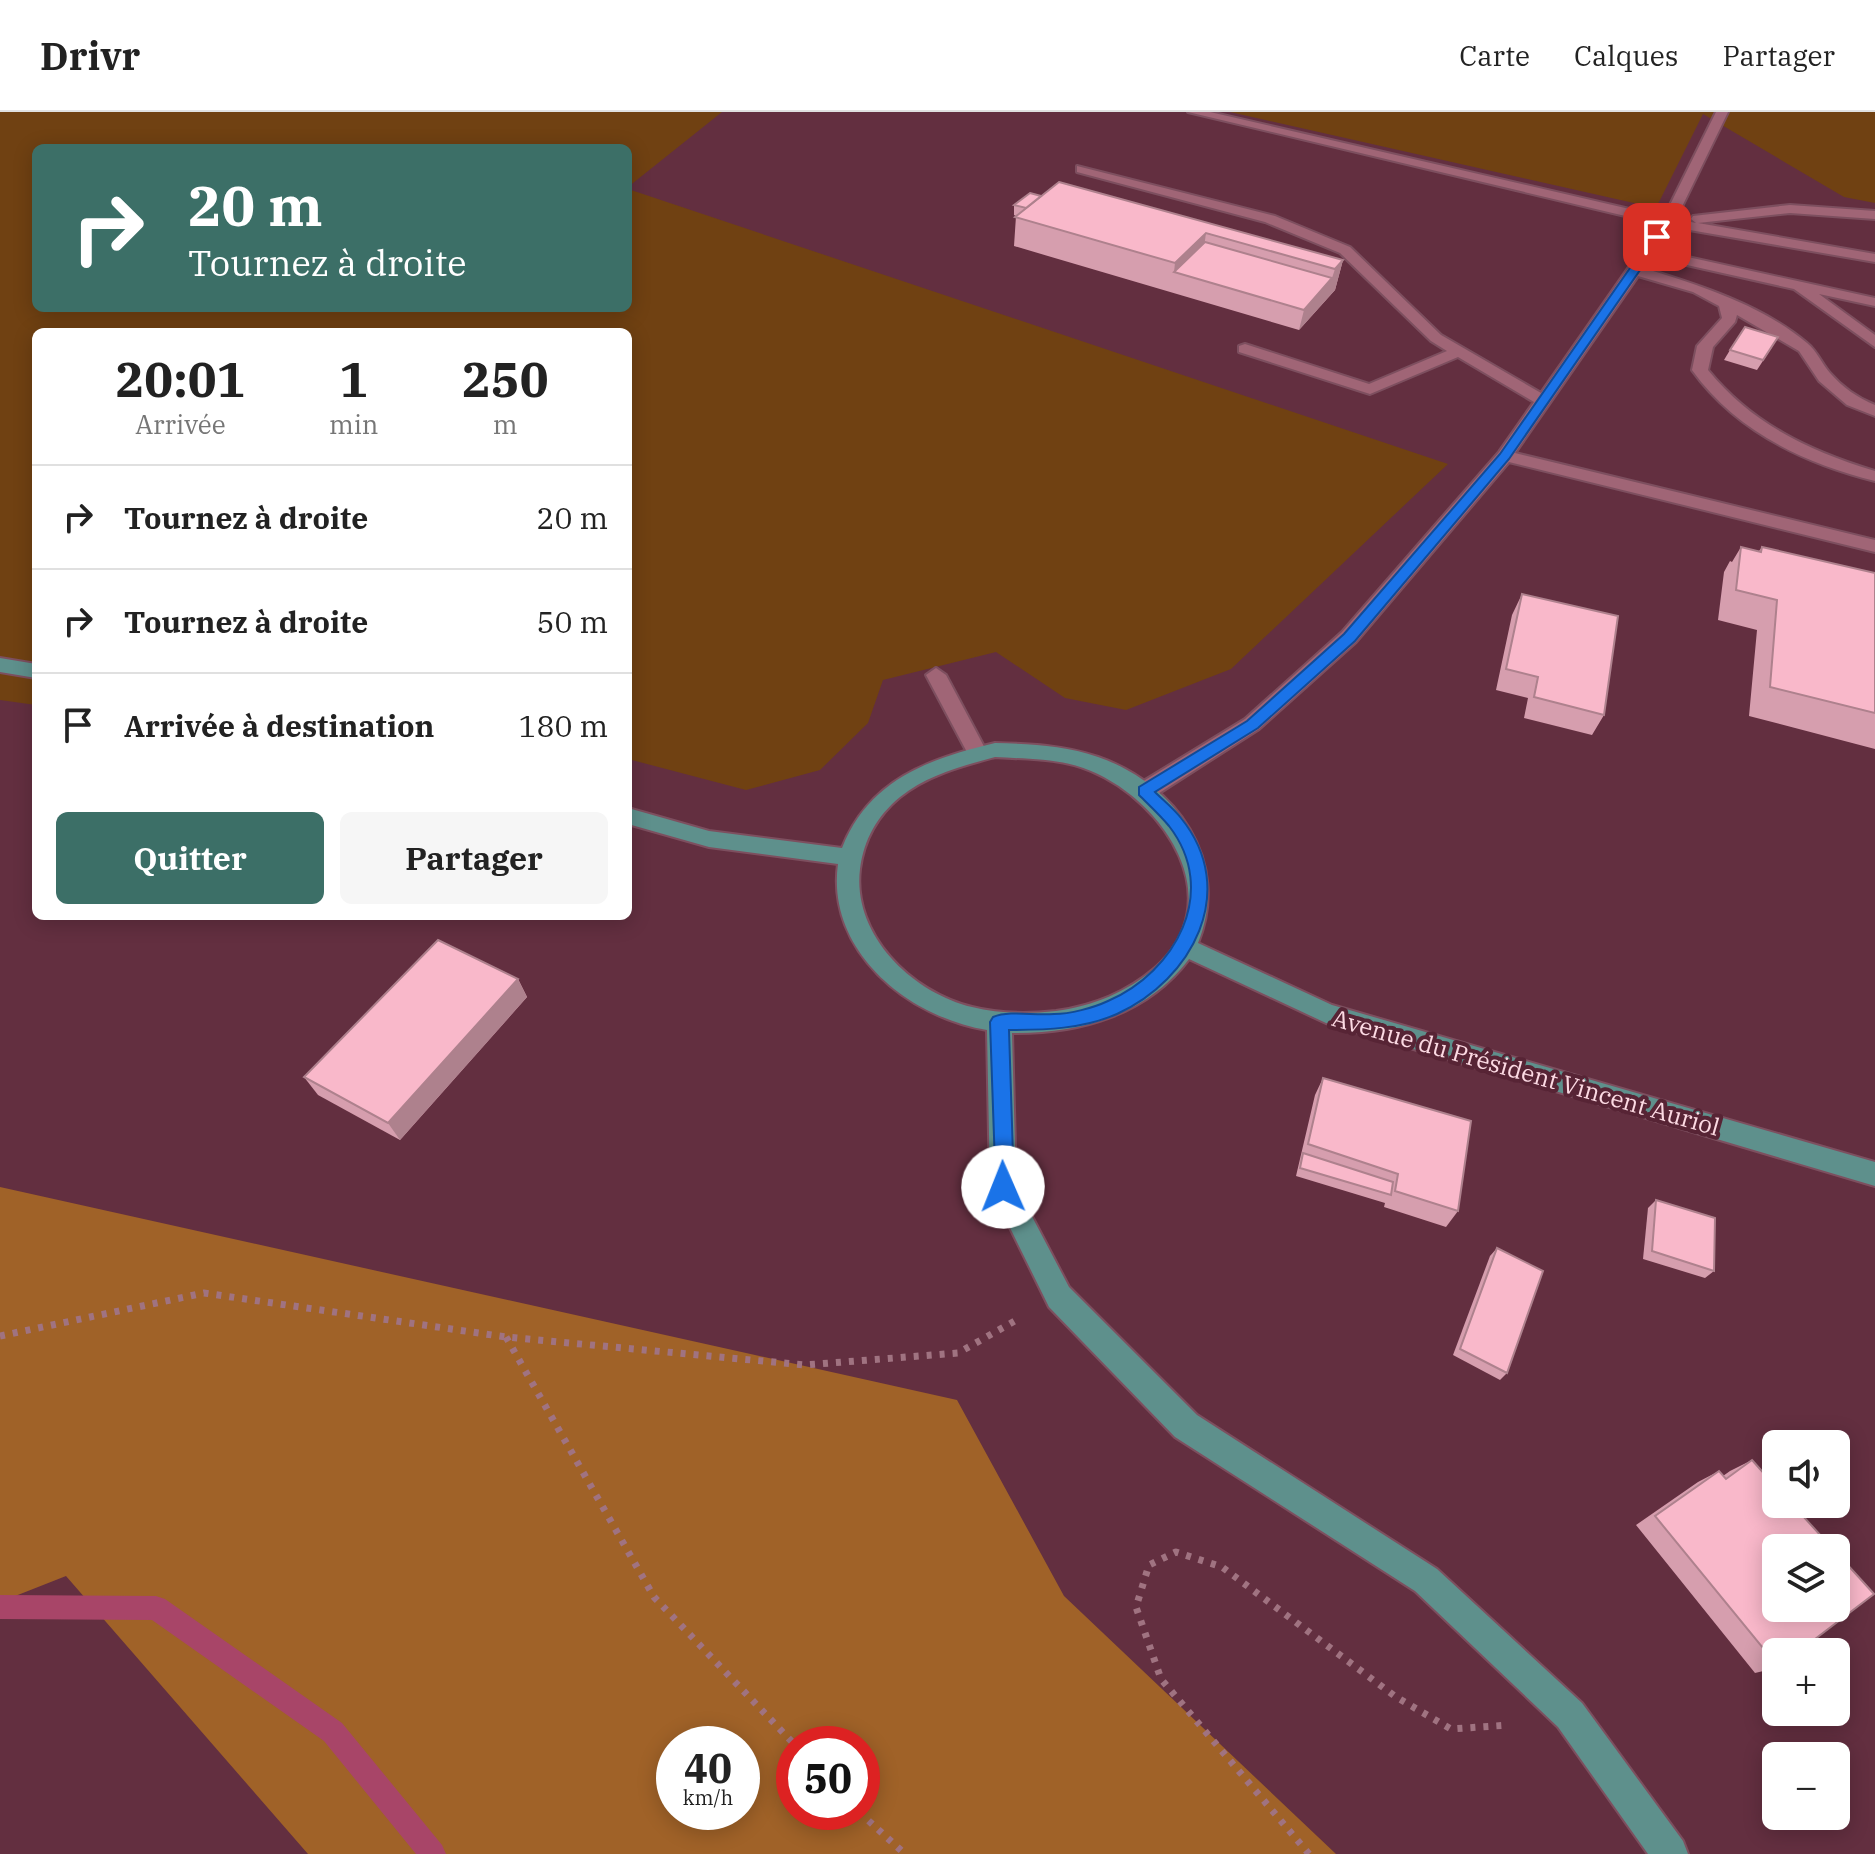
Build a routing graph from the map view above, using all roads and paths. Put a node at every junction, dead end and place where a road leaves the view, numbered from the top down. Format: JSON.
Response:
{"nodes":[{"id":1,"x":1194,"y":112,"type":"edge"},
{"id":2,"x":1722,"y":112,"type":"edge"},
{"id":3,"x":1082,"y":169,"type":"dead end"},
{"id":4,"x":1875,"y":215,"type":"edge"},
{"id":5,"x":1668,"y":222,"type":"junction"},
{"id":6,"x":1647,"y":252,"type":"junction"},
{"id":7,"x":1875,"y":258,"type":"edge"},
{"id":8,"x":1634,"y":270,"type":"junction"},
{"id":9,"x":1796,"y":284,"type":"junction"},
{"id":10,"x":1875,"y":302,"type":"edge"},
{"id":11,"x":1726,"y":304,"type":"junction"},
{"id":12,"x":1875,"y":342,"type":"edge"},
{"id":13,"x":1245,"y":349,"type":"dead end"},
{"id":14,"x":1457,"y":352,"type":"junction"},
{"id":15,"x":1544,"y":401,"type":"junction"},
{"id":16,"x":1875,"y":411,"type":"edge"},
{"id":17,"x":1505,"y":456,"type":"junction"},
{"id":18,"x":1875,"y":476,"type":"edge"},
{"id":19,"x":1875,"y":546,"type":"edge"},
{"id":20,"x":0,"y":665,"type":"edge"},
{"id":21,"x":32,"y":670,"type":"edge"},
{"id":22,"x":936,"y":675,"type":"dead end"},
{"id":23,"x":978,"y":754,"type":"junction"},
{"id":24,"x":1145,"y":791,"type":"junction"},
{"id":25,"x":632,"y":817,"type":"edge"},
{"id":26,"x":848,"y":857,"type":"junction"},
{"id":27,"x":1185,"y":947,"type":"junction"},
{"id":28,"x":999,"y":1022,"type":"junction"},
{"id":29,"x":1875,"y":1174,"type":"edge"},
{"id":30,"x":1059,"y":1297,"type":"junction"},
{"id":31,"x":0,"y":1336,"type":"edge"},
{"id":32,"x":506,"y":1337,"type":"junction"},
{"id":33,"x":1570,"y":1715,"type":"junction"},
{"id":34,"x":777,"y":1726,"type":"edge"},
{"id":35,"x":879,"y":1830,"type":"edge"},
{"id":36,"x":905,"y":1854,"type":"edge"},
{"id":37,"x":1309,"y":1854,"type":"edge"},
{"id":38,"x":1670,"y":1854,"type":"edge"}],
"edges":[{"from":1,"to":5,"type":"street"},
{"from":2,"to":5,"type":"street"},
{"from":3,"to":14,"type":"street"},
{"from":4,"to":5,"type":"street"},
{"from":5,"to":6,"type":"street"},
{"from":5,"to":7,"type":"street"},
{"from":6,"to":8,"type":"street"},
{"from":6,"to":9,"type":"street"},
{"from":8,"to":11,"type":"street"},
{"from":8,"to":15,"type":"street"},
{"from":9,"to":10,"type":"street"},
{"from":9,"to":12,"type":"street"},
{"from":11,"to":16,"type":"street"},
{"from":11,"to":18,"type":"street"},
{"from":13,"to":14,"type":"street"},
{"from":14,"to":15,"type":"street"},
{"from":15,"to":17,"type":"street"},
{"from":17,"to":19,"type":"street"},
{"from":17,"to":24,"type":"street"},
{"from":20,"to":21,"type":"main road"},
{"from":22,"to":23,"type":"street"},
{"from":23,"to":24,"type":"main road"},
{"from":23,"to":26,"type":"main road"},
{"from":24,"to":27,"type":"main road"},
{"from":25,"to":26,"type":"main road"},
{"from":26,"to":28,"type":"main road"},
{"from":27,"to":28,"type":"main road"},
{"from":27,"to":29,"type":"main road","name":"Avenue du Président Vincent Auriol"},
{"from":28,"to":30,"type":"main road"},
{"from":30,"to":32,"type":"path"},
{"from":30,"to":33,"type":"main road"},
{"from":31,"to":32,"type":"path"},
{"from":32,"to":34,"type":"path"},
{"from":33,"to":37,"type":"path"},
{"from":33,"to":38,"type":"main road"},
{"from":35,"to":36,"type":"path"}]}
